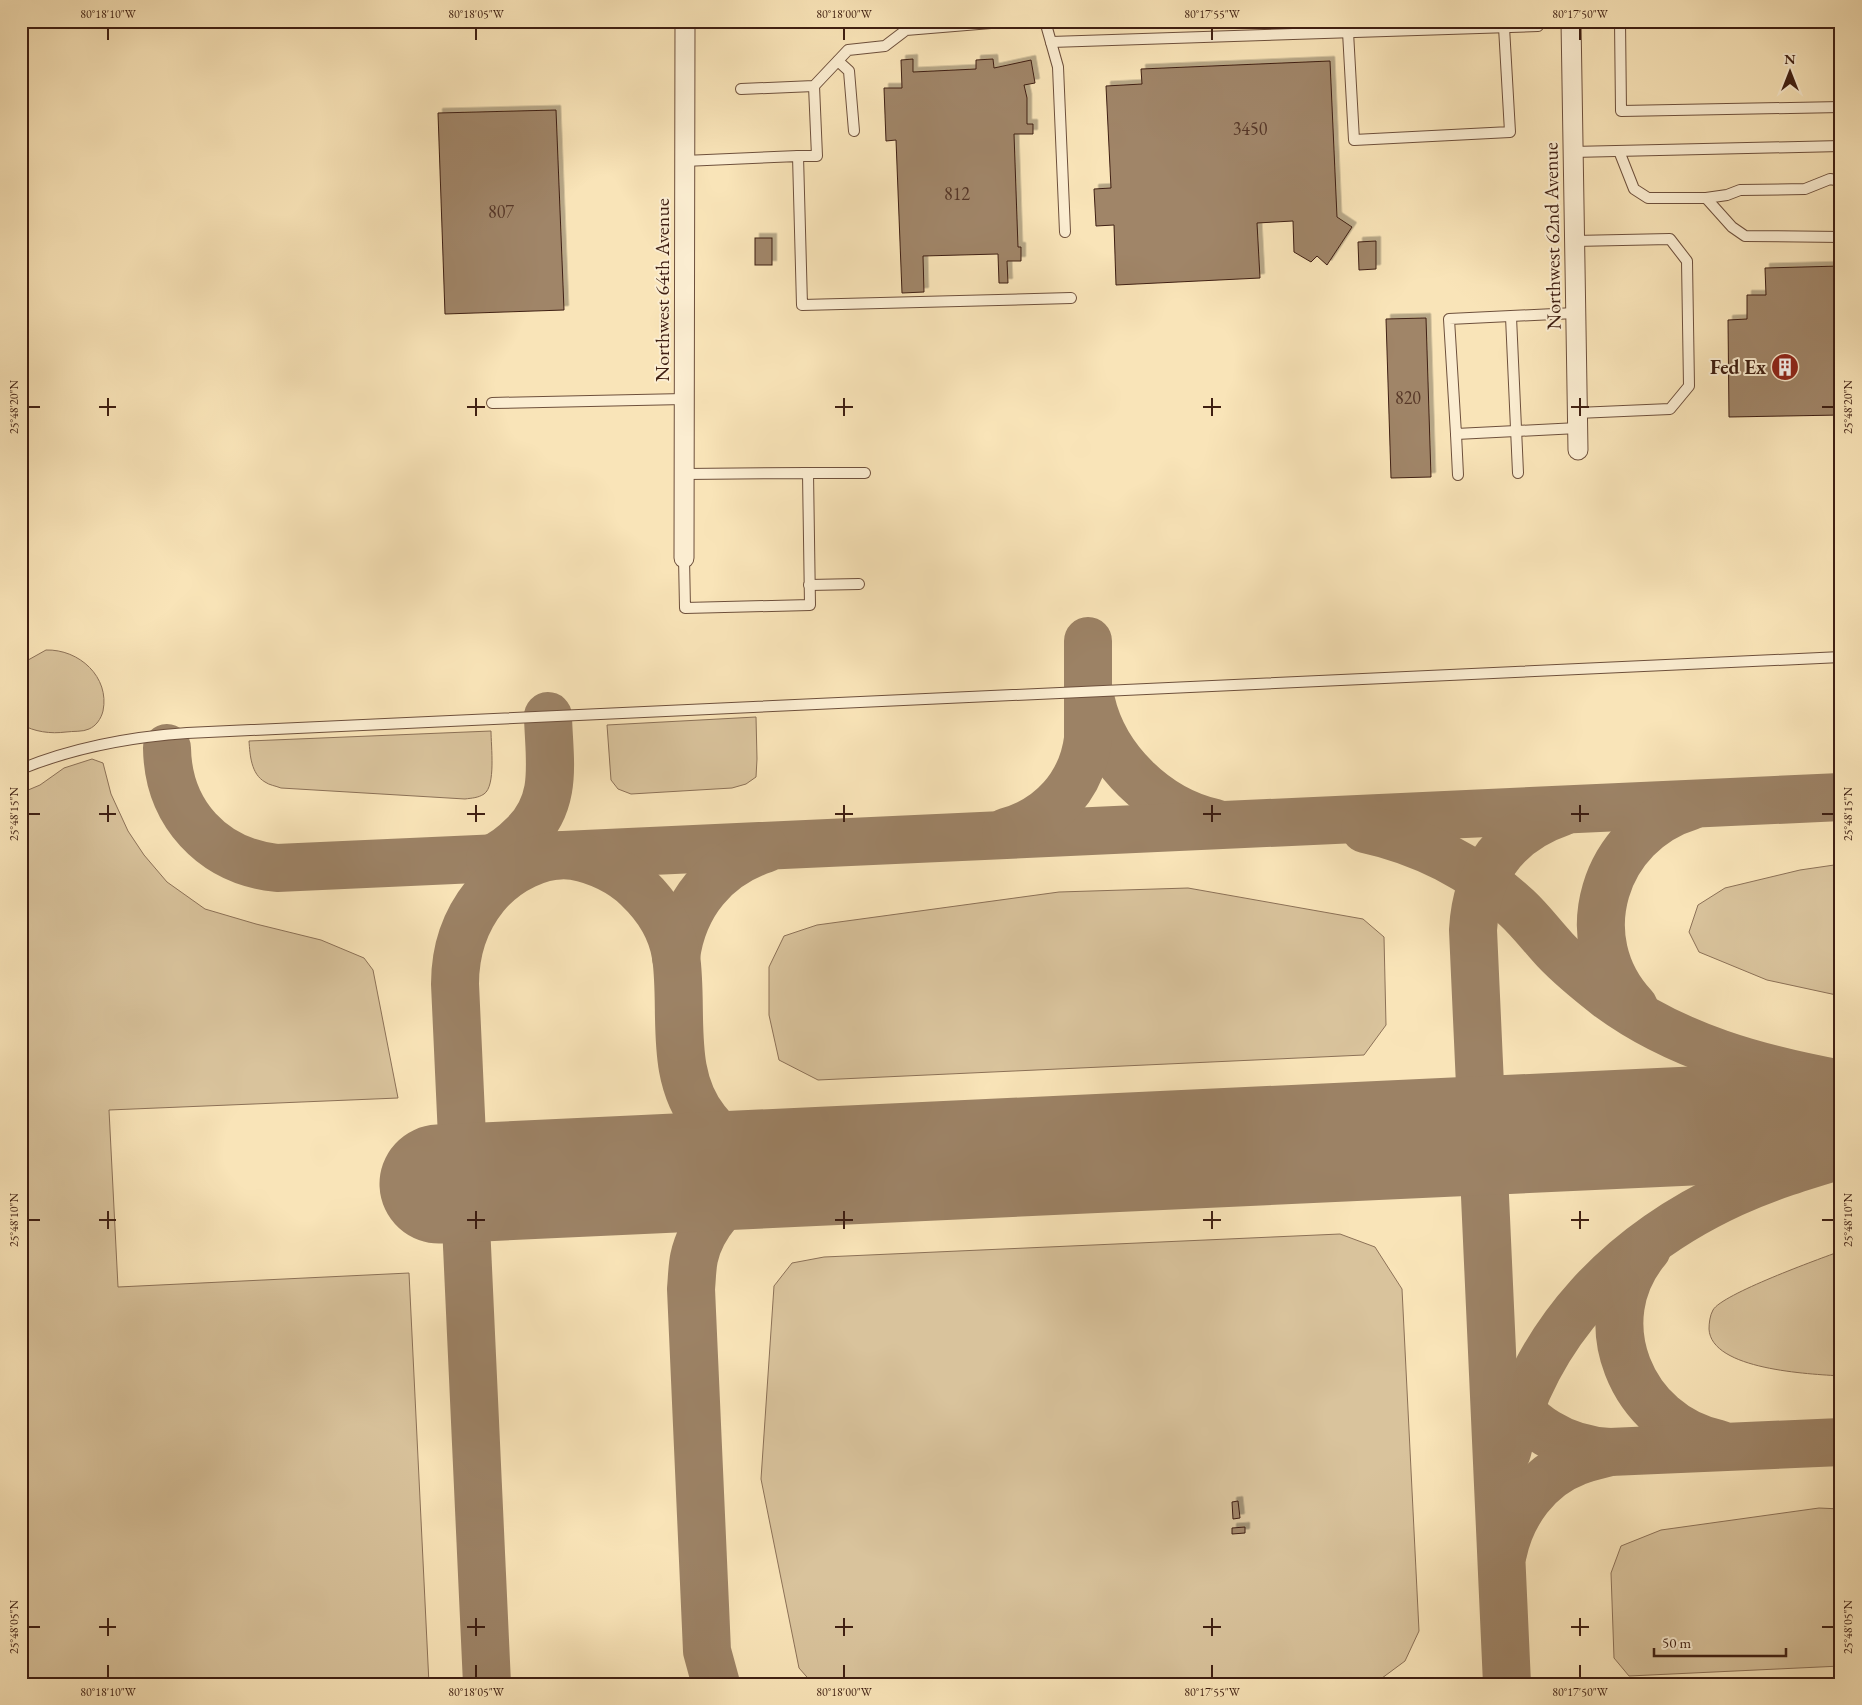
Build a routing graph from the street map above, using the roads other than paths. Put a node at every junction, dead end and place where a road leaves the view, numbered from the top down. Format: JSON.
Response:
{"nodes":[{"id":1,"x":685,"y":21,"type":"edge"},
{"id":2,"x":1015,"y":21,"type":"edge"},
{"id":3,"x":1046,"y":21,"type":"edge"},
{"id":4,"x":1571,"y":21,"type":"edge"},
{"id":5,"x":1620,"y":21,"type":"edge"},
{"id":6,"x":1538,"y":26,"type":"dead end"},
{"id":7,"x":1504,"y":28,"type":"junction"},
{"id":8,"x":1348,"y":32,"type":"junction"},
{"id":9,"x":1051,"y":42,"type":"junction"},
{"id":10,"x":838,"y":61,"type":"junction"},
{"id":11,"x":814,"y":86,"type":"junction"},
{"id":12,"x":740,"y":89,"type":"dead end"},
{"id":13,"x":1841,"y":107,"type":"edge"},
{"id":14,"x":854,"y":132,"type":"dead end"},
{"id":15,"x":1841,"y":146,"type":"edge"},
{"id":16,"x":1619,"y":151,"type":"junction"},
{"id":17,"x":1572,"y":152,"type":"junction"},
{"id":18,"x":798,"y":156,"type":"junction"},
{"id":19,"x":684,"y":161,"type":"junction"},
{"id":20,"x":1841,"y":181,"type":"edge"},
{"id":21,"x":1706,"y":198,"type":"junction"},
{"id":22,"x":1065,"y":232,"type":"dead end"},
{"id":23,"x":1841,"y":237,"type":"edge"},
{"id":24,"x":1574,"y":241,"type":"junction"},
{"id":25,"x":1071,"y":298,"type":"dead end"},
{"id":26,"x":1576,"y":313,"type":"junction"},
{"id":27,"x":1510,"y":316,"type":"junction"},
{"id":28,"x":684,"y":399,"type":"junction"},
{"id":29,"x":492,"y":403,"type":"dead end"},
{"id":30,"x":1578,"y":420,"type":"junction"},
{"id":31,"x":1516,"y":431,"type":"junction"},
{"id":32,"x":1456,"y":434,"type":"junction"},
{"id":33,"x":1578,"y":450,"type":"dead end"},
{"id":34,"x":865,"y":473,"type":"dead end"},
{"id":35,"x":1518,"y":473,"type":"dead end"},
{"id":36,"x":684,"y":474,"type":"junction"},
{"id":37,"x":808,"y":474,"type":"junction"},
{"id":38,"x":1458,"y":475,"type":"dead end"},
{"id":39,"x":684,"y":558,"type":"joint"},
{"id":40,"x":859,"y":584,"type":"dead end"},
{"id":41,"x":810,"y":585,"type":"junction"},
{"id":42,"x":1841,"y":657,"type":"edge"},
{"id":43,"x":21,"y":769,"type":"edge"}],
"edges":[{"from":1,"to":19,"type":"street","name":"Northwest 64th Avenue"},
{"from":2,"to":10,"type":"lane"},
{"from":3,"to":9,"type":"lane"},
{"from":4,"to":17,"type":"street","name":"Northwest 62nd Avenue"},
{"from":5,"to":13,"type":"lane"},
{"from":6,"to":7,"type":"lane"},
{"from":7,"to":8,"type":"lane"},
{"from":7,"to":8,"type":"lane"},
{"from":8,"to":9,"type":"lane"},
{"from":9,"to":22,"type":"lane"},
{"from":10,"to":11,"type":"lane"},
{"from":10,"to":14,"type":"lane"},
{"from":11,"to":12,"type":"lane"},
{"from":11,"to":18,"type":"lane"},
{"from":15,"to":16,"type":"lane"},
{"from":16,"to":17,"type":"lane"},
{"from":16,"to":21,"type":"lane"},
{"from":17,"to":24,"type":"street","name":"Northwest 62nd Avenue"},
{"from":18,"to":19,"type":"lane"},
{"from":18,"to":25,"type":"lane"},
{"from":19,"to":28,"type":"street","name":"Northwest 64th Avenue"},
{"from":20,"to":21,"type":"lane"},
{"from":21,"to":23,"type":"lane"},
{"from":24,"to":26,"type":"street","name":"Northwest 62nd Avenue"},
{"from":24,"to":30,"type":"lane"},
{"from":26,"to":27,"type":"lane"},
{"from":26,"to":30,"type":"street","name":"Northwest 62nd Avenue"},
{"from":27,"to":31,"type":"lane"},
{"from":27,"to":32,"type":"lane"},
{"from":28,"to":29,"type":"lane"},
{"from":28,"to":36,"type":"street","name":"Northwest 64th Avenue"},
{"from":30,"to":31,"type":"lane"},
{"from":30,"to":33,"type":"street","name":"Northwest 62nd Avenue"},
{"from":31,"to":32,"type":"lane"},
{"from":31,"to":35,"type":"lane"},
{"from":32,"to":38,"type":"lane"},
{"from":34,"to":37,"type":"lane"},
{"from":36,"to":37,"type":"lane"},
{"from":36,"to":39,"type":"street","name":"Northwest 64th Avenue"},
{"from":37,"to":41,"type":"lane"},
{"from":39,"to":41,"type":"lane"},
{"from":40,"to":41,"type":"lane"},
{"from":42,"to":43,"type":"lane"}]}
